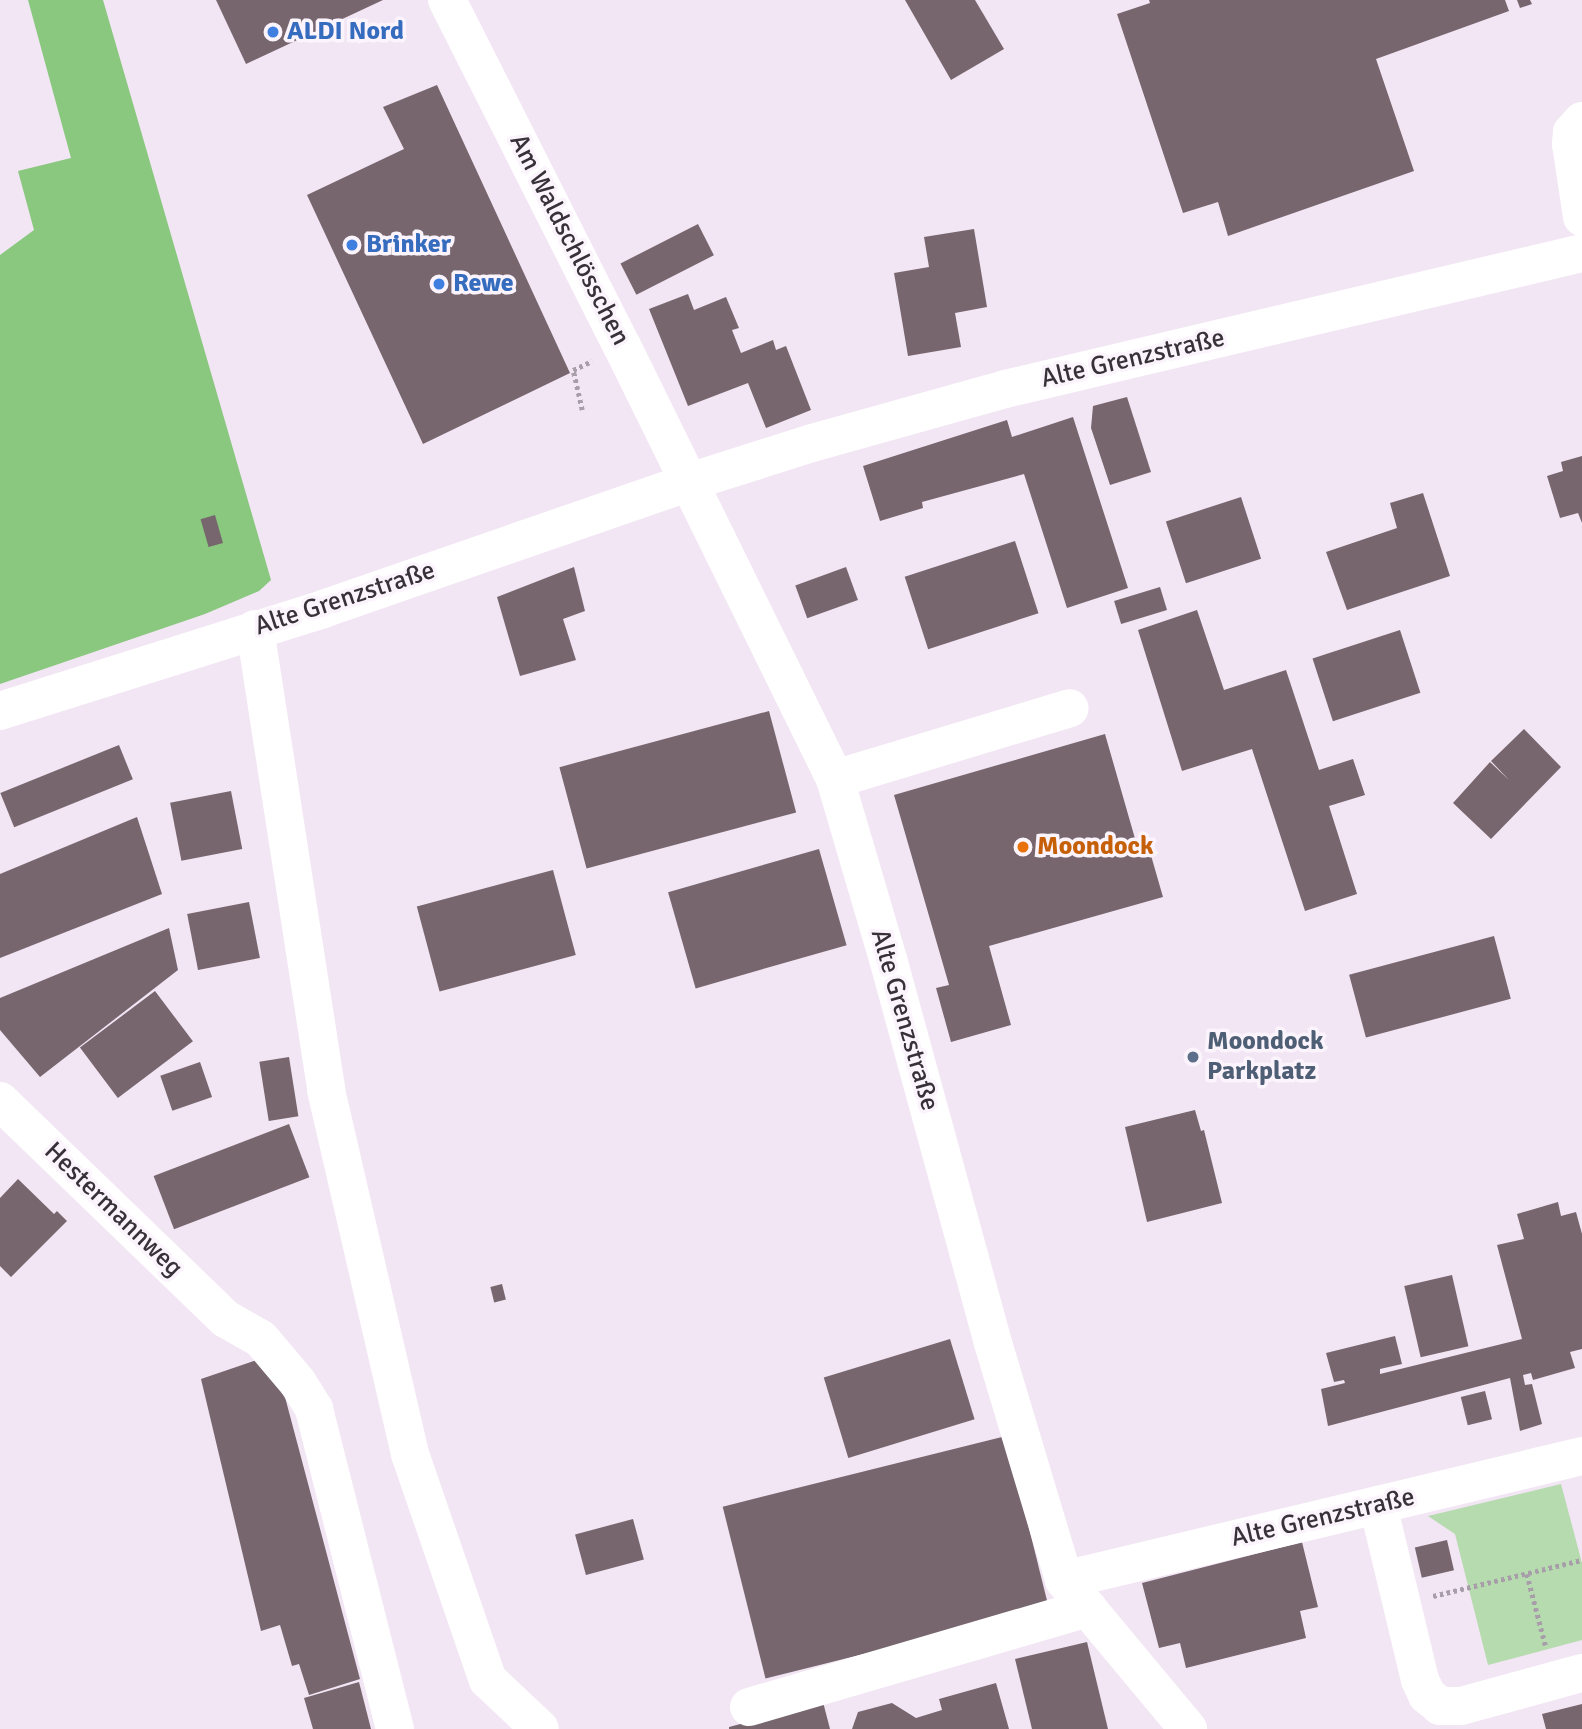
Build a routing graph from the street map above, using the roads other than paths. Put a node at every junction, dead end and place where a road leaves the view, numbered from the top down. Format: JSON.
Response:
{"nodes":[{"id":1,"x":447,"y":0,"type":"edge"},
{"id":2,"x":1582,"y":121,"type":"edge"},
{"id":3,"x":1581,"y":210,"type":"edge"},
{"id":4,"x":1582,"y":253,"type":"edge"},
{"id":5,"x":689,"y":482,"type":"junction"},
{"id":6,"x":255,"y":629,"type":"junction"},
{"id":7,"x":1070,"y":708,"type":"dead end"},
{"id":8,"x":0,"y":711,"type":"edge"},
{"id":9,"x":835,"y":779,"type":"junction"},
{"id":10,"x":0,"y":1101,"type":"edge"},
{"id":11,"x":1582,"y":1456,"type":"edge"},
{"id":12,"x":1378,"y":1505,"type":"junction"},
{"id":13,"x":1076,"y":1594,"type":"junction"},
{"id":14,"x":1568,"y":1677,"type":"edge"},
{"id":15,"x":749,"y":1707,"type":"dead end"},
{"id":16,"x":1432,"y":1718,"type":"edge"},
{"id":17,"x":395,"y":1729,"type":"edge"},
{"id":18,"x":540,"y":1729,"type":"edge"},
{"id":19,"x":1188,"y":1729,"type":"edge"}],
"edges":[{"from":1,"to":5,"type":"street","name":"Am Waldschlösschen"},
{"from":2,"to":3,"type":"street"},
{"from":4,"to":5,"type":"street","name":"Alte Grenzstraße"},
{"from":5,"to":6,"type":"street","name":"Alte Grenzstraße"},
{"from":5,"to":9,"type":"street","name":"Alte Grenzstraße"},
{"from":6,"to":8,"type":"street","name":"Alte Grenzstraße"},
{"from":6,"to":18,"type":"street"},
{"from":7,"to":9,"type":"street"},
{"from":9,"to":13,"type":"street","name":"Alte Grenzstraße"},
{"from":10,"to":17,"type":"street","name":"Hestermannweg"},
{"from":11,"to":12,"type":"street","name":"Alte Grenzstraße"},
{"from":12,"to":13,"type":"street","name":"Alte Grenzstraße"},
{"from":12,"to":16,"type":"street"},
{"from":13,"to":15,"type":"street"},
{"from":13,"to":19,"type":"street","name":"Alte Grenzstraße"},
{"from":14,"to":16,"type":"street"}]}
